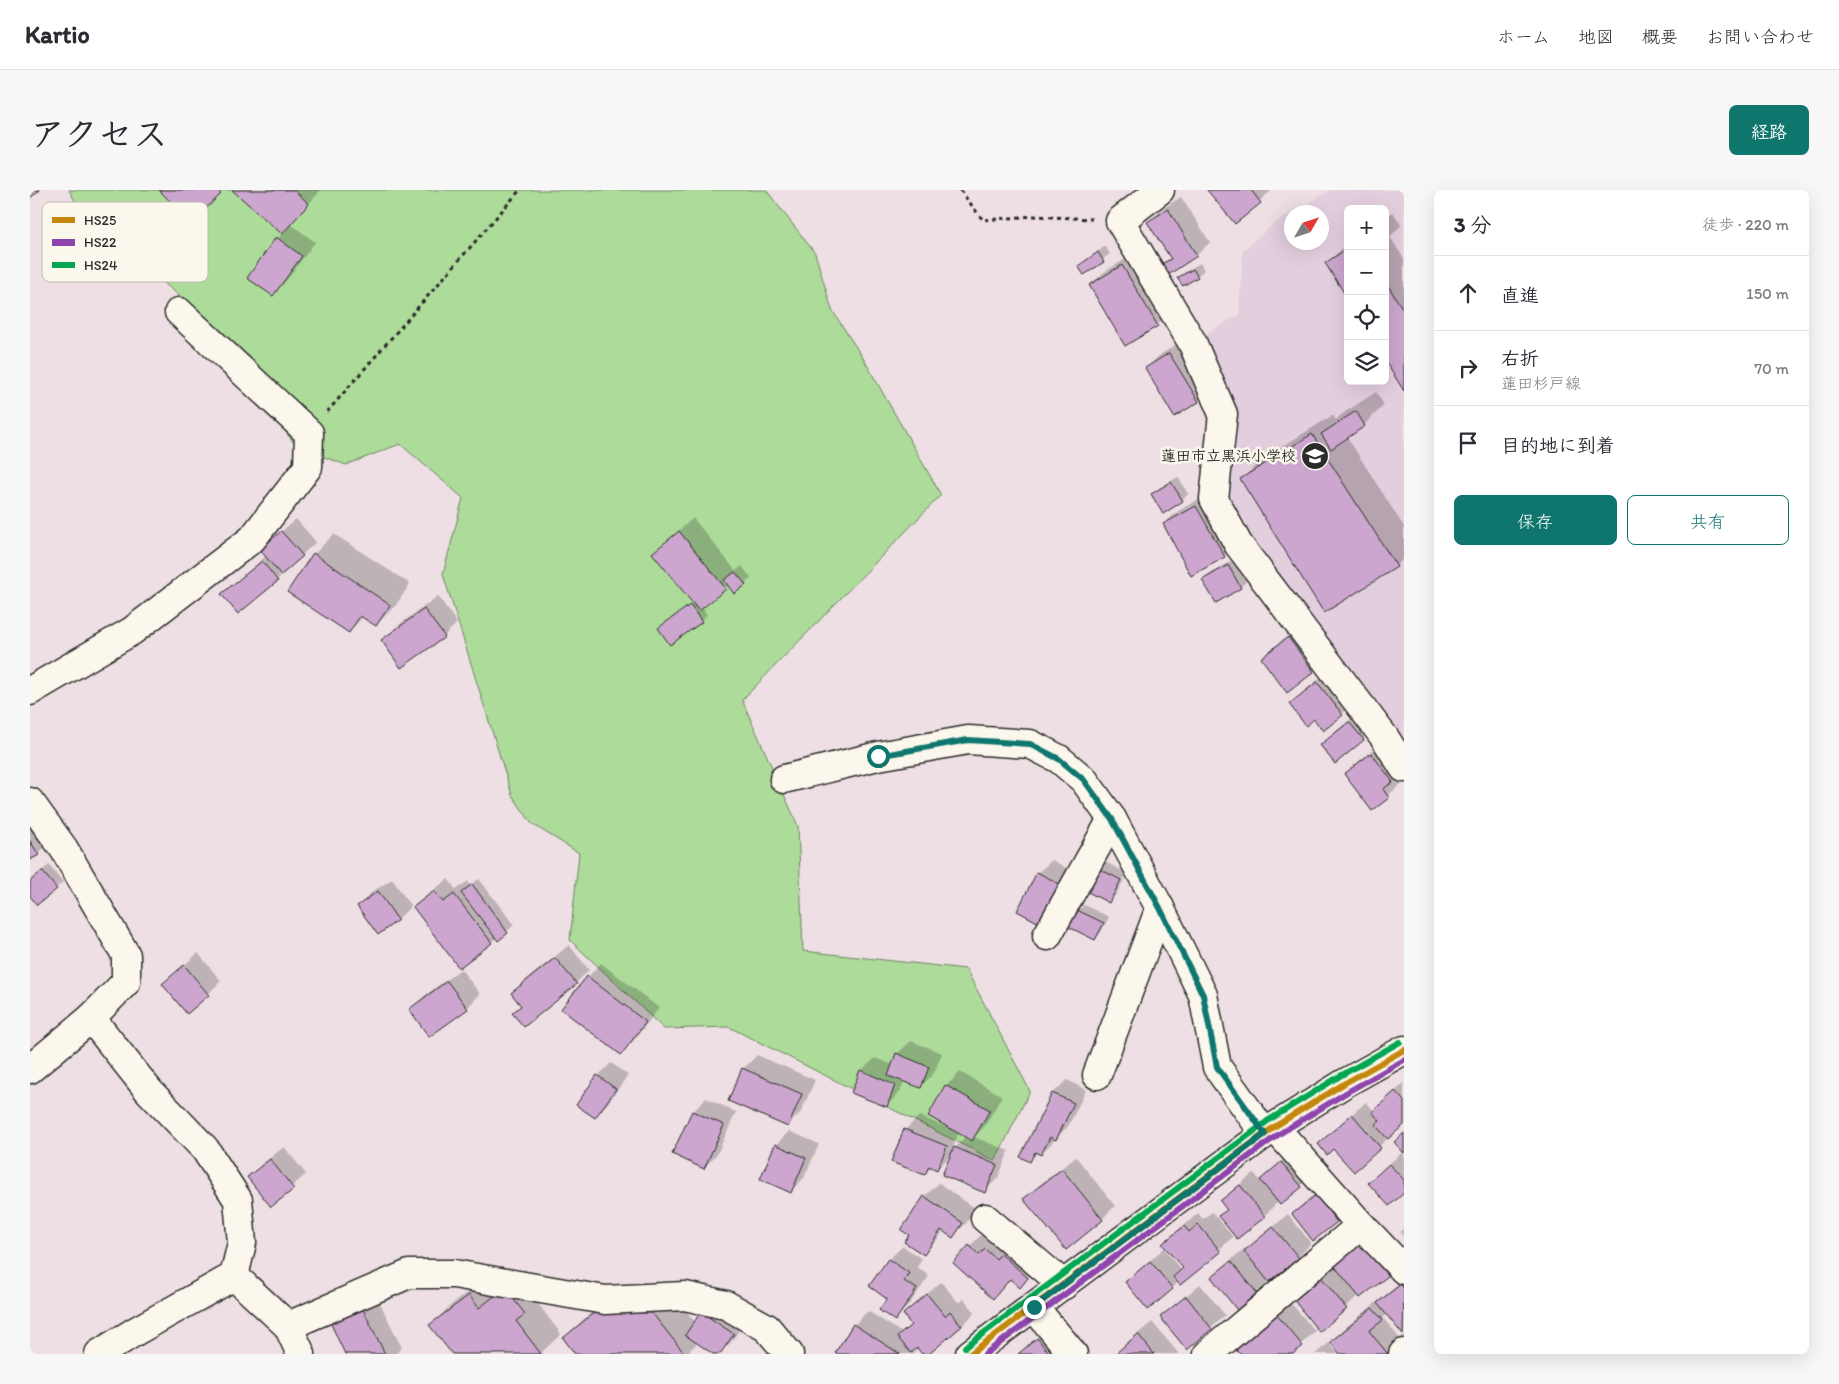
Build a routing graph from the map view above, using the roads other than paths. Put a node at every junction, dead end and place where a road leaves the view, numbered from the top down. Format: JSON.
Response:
{"nodes":[{"id":1,"x":1160,"y":190,"type":"edge"},
{"id":2,"x":179,"y":312,"type":"dead end"},
{"id":3,"x":30,"y":690,"type":"edge"},
{"id":4,"x":1404,"y":768,"type":"edge"},
{"id":5,"x":784,"y":779,"type":"dead end"},
{"id":6,"x":30,"y":802,"type":"edge"},
{"id":7,"x":1112,"y":819,"type":"junction"},
{"id":8,"x":1160,"y":908,"type":"junction"},
{"id":9,"x":1047,"y":936,"type":"dead end"},
{"id":10,"x":91,"y":1018,"type":"junction"},
{"id":11,"x":1401,"y":1057,"type":"edge"},
{"id":12,"x":30,"y":1069,"type":"edge"},
{"id":13,"x":1097,"y":1075,"type":"dead end"},
{"id":14,"x":1270,"y":1130,"type":"junction"},
{"id":15,"x":985,"y":1218,"type":"dead end"},
{"id":16,"x":1361,"y":1225,"type":"junction"},
{"id":17,"x":1404,"y":1270,"type":"edge"},
{"id":18,"x":234,"y":1276,"type":"junction"},
{"id":19,"x":1064,"y":1284,"type":"junction"},
{"id":20,"x":1034,"y":1307,"type":"junction"},
{"id":21,"x":288,"y":1326,"type":"junction"},
{"id":22,"x":99,"y":1354,"type":"edge"},
{"id":23,"x":302,"y":1354,"type":"edge"},
{"id":24,"x":789,"y":1354,"type":"edge"},
{"id":25,"x":970,"y":1354,"type":"edge"},
{"id":26,"x":1073,"y":1354,"type":"edge"},
{"id":27,"x":1208,"y":1354,"type":"edge"}],
"edges":[{"from":1,"to":4,"type":"street"},
{"from":2,"to":3,"type":"street"},
{"from":5,"to":7,"type":"street"},
{"from":6,"to":10,"type":"street"},
{"from":7,"to":8,"type":"street"},
{"from":7,"to":9,"type":"street"},
{"from":8,"to":13,"type":"street"},
{"from":8,"to":14,"type":"street"},
{"from":10,"to":12,"type":"street"},
{"from":10,"to":18,"type":"street"},
{"from":11,"to":14,"type":"street"},
{"from":14,"to":16,"type":"street"},
{"from":14,"to":19,"type":"street"},
{"from":15,"to":19,"type":"street"},
{"from":16,"to":17,"type":"street"},
{"from":16,"to":27,"type":"street"},
{"from":18,"to":21,"type":"street"},
{"from":18,"to":22,"type":"street"},
{"from":19,"to":20,"type":"street"},
{"from":20,"to":25,"type":"street"},
{"from":20,"to":26,"type":"street"},
{"from":21,"to":23,"type":"street"},
{"from":21,"to":24,"type":"street"}]}
